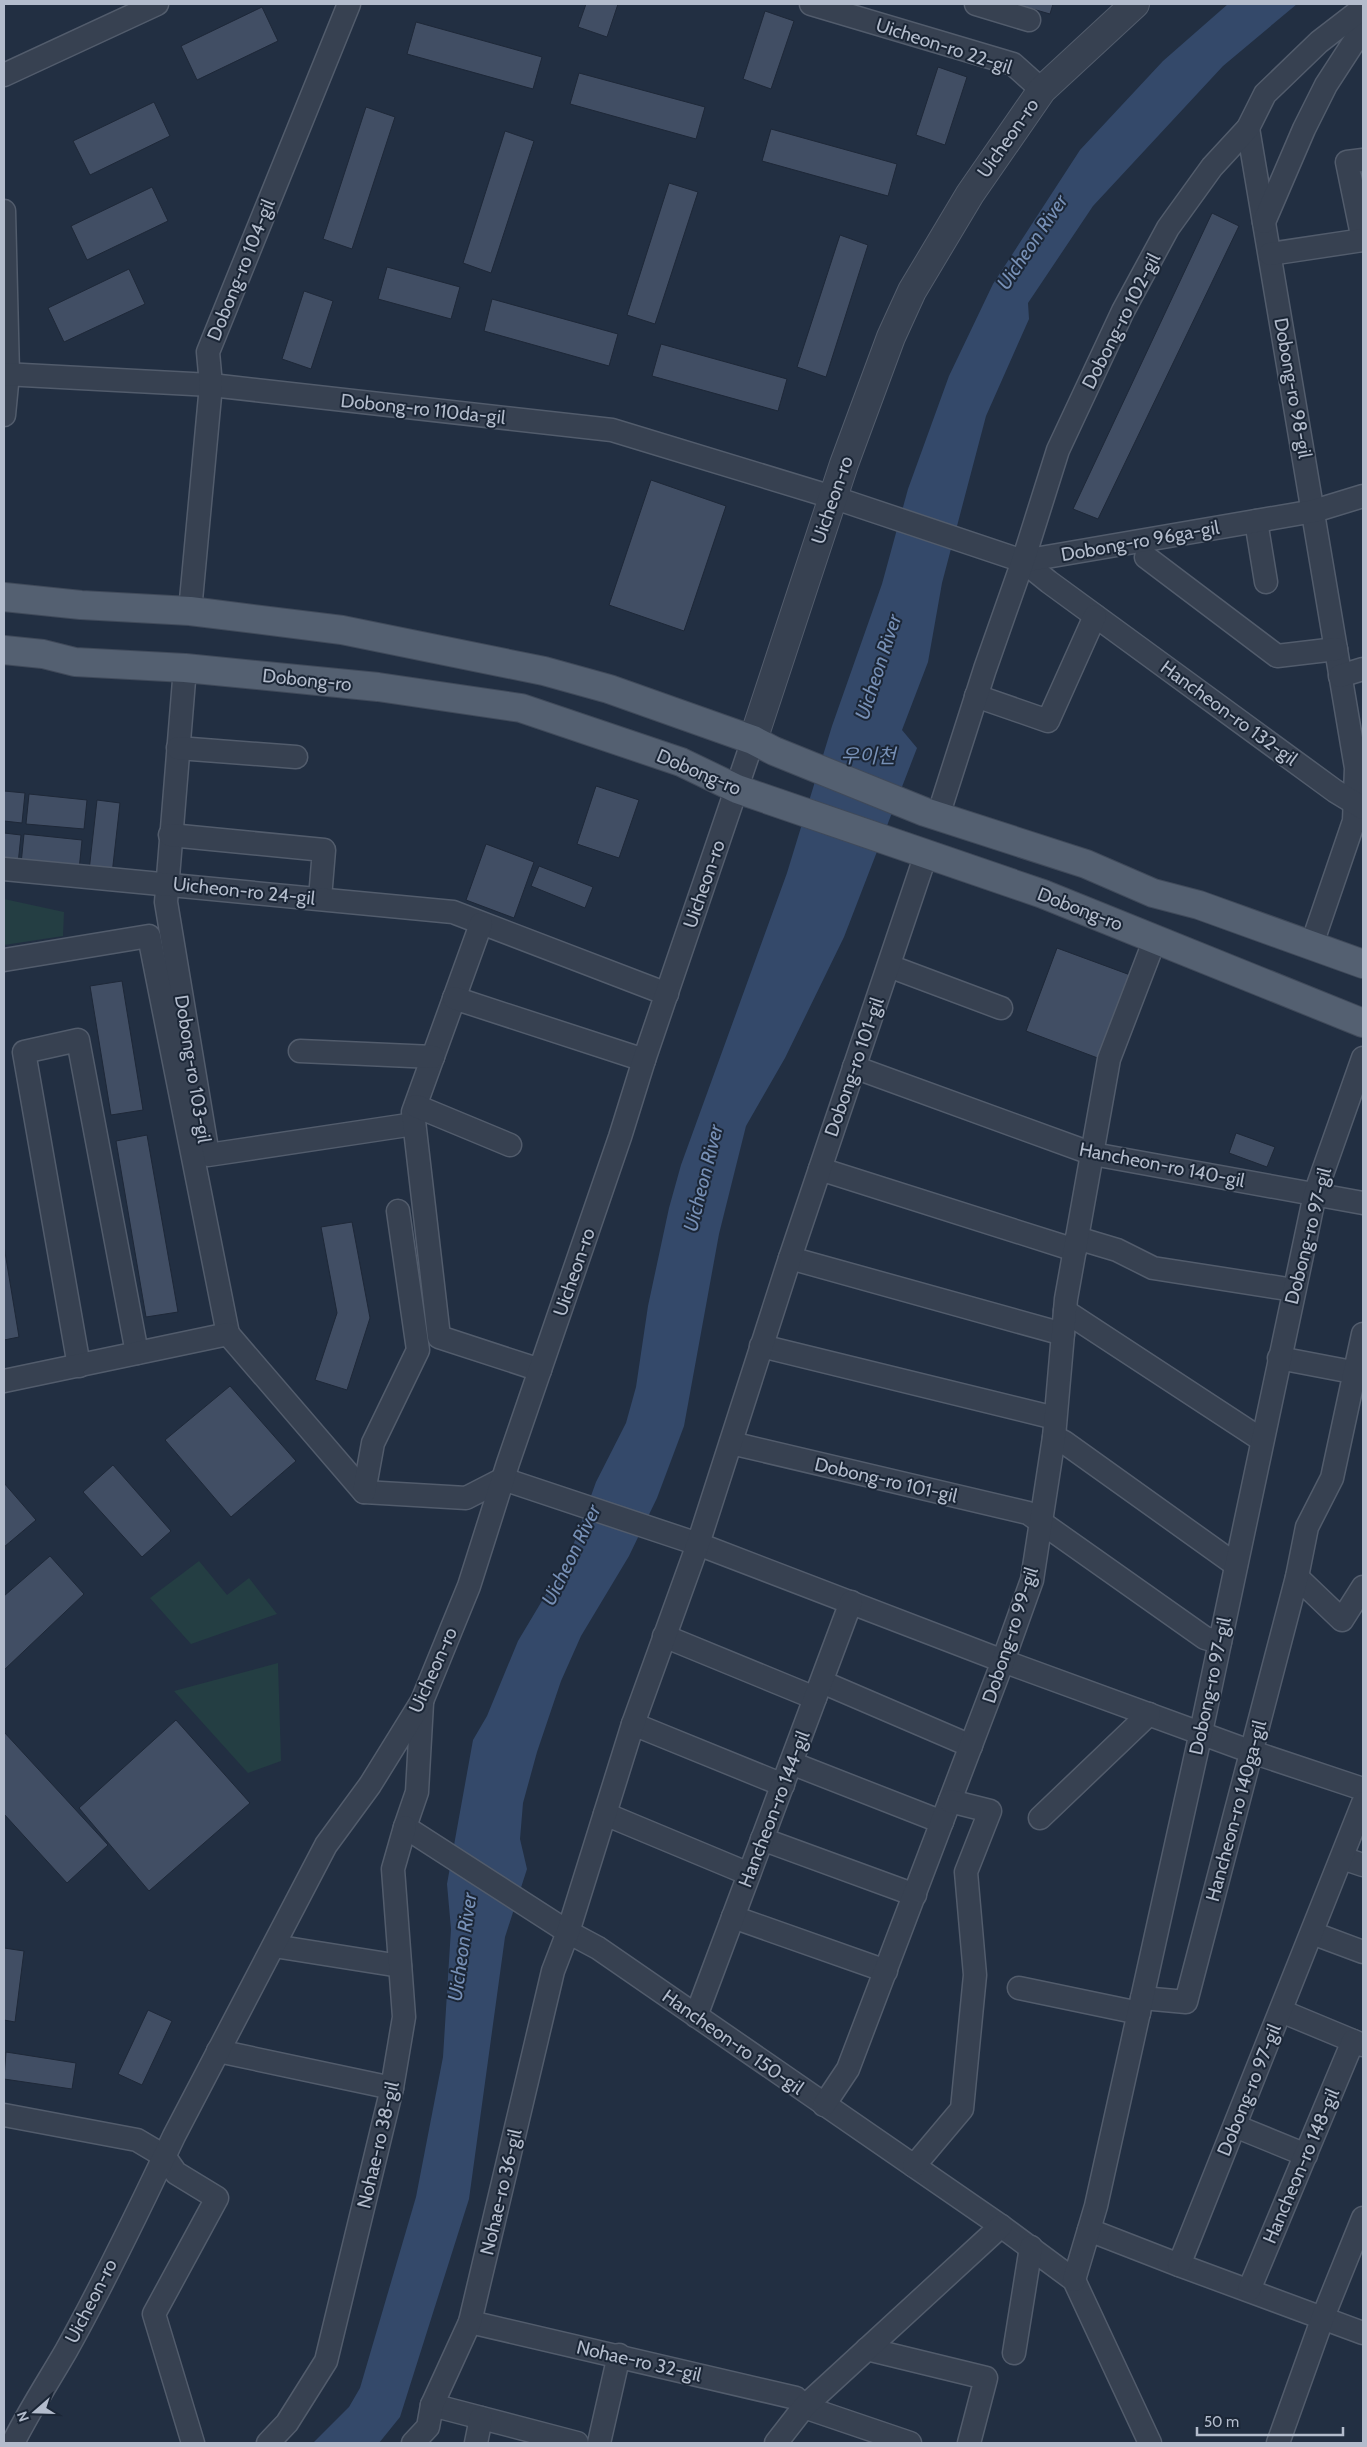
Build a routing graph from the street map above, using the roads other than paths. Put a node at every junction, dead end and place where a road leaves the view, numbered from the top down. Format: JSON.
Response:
{"nodes":[{"id":1,"x":156,"y":4,"type":"edge"},
{"id":2,"x":349,"y":4,"type":"edge"},
{"id":3,"x":811,"y":4,"type":"edge"},
{"id":4,"x":976,"y":4,"type":"edge"},
{"id":5,"x":1135,"y":4,"type":"edge"},
{"id":6,"x":1363,"y":8,"type":"edge"},
{"id":7,"x":861,"y":11,"type":"edge"},
{"id":8,"x":1030,"y":20,"type":"dead end"},
{"id":9,"x":1363,"y":28,"type":"edge"},
{"id":10,"x":4,"y":75,"type":"edge"},
{"id":11,"x":1042,"y":90,"type":"junction"},
{"id":12,"x":1248,"y":128,"type":"junction"},
{"id":13,"x":1363,"y":160,"type":"edge"},
{"id":14,"x":4,"y":211,"type":"edge"},
{"id":15,"x":1264,"y":222,"type":"junction"},
{"id":16,"x":1363,"y":240,"type":"edge"},
{"id":17,"x":1270,"y":254,"type":"junction"},
{"id":18,"x":6,"y":374,"type":"edge"},
{"id":19,"x":211,"y":385,"type":"junction"},
{"id":20,"x":4,"y":415,"type":"edge"},
{"id":21,"x":1363,"y":496,"type":"edge"},
{"id":22,"x":832,"y":497,"type":"junction"},
{"id":23,"x":1314,"y":511,"type":"junction"},
{"id":24,"x":1256,"y":521,"type":"junction"},
{"id":25,"x":1146,"y":557,"type":"dead end"},
{"id":26,"x":1018,"y":559,"type":"junction"},
{"id":27,"x":1266,"y":582,"type":"dead end"},
{"id":28,"x":4,"y":597,"type":"edge"},
{"id":29,"x":190,"y":611,"type":"junction"},
{"id":30,"x":1096,"y":616,"type":"junction"},
{"id":31,"x":1336,"y":648,"type":"junction"},
{"id":32,"x":4,"y":650,"type":"edge"},
{"id":33,"x":185,"y":668,"type":"junction"},
{"id":34,"x":1363,"y":669,"type":"edge"},
{"id":35,"x":1340,"y":676,"type":"junction"},
{"id":36,"x":976,"y":696,"type":"junction"},
{"id":37,"x":764,"y":745,"type":"junction"},
{"id":38,"x":178,"y":748,"type":"junction"},
{"id":39,"x":296,"y":758,"type":"dead end"},
{"id":40,"x":737,"y":789,"type":"junction"},
{"id":41,"x":1360,"y":806,"type":"edge"},
{"id":42,"x":932,"y":814,"type":"junction"},
{"id":43,"x":170,"y":835,"type":"junction"},
{"id":44,"x":919,"y":852,"type":"junction"},
{"id":45,"x":4,"y":870,"type":"edge"},
{"id":46,"x":166,"y":883,"type":"junction"},
{"id":47,"x":320,"y":898,"type":"junction"},
{"id":48,"x":481,"y":924,"type":"junction"},
{"id":49,"x":1155,"y":939,"type":"junction"},
{"id":50,"x":1312,"y":944,"type":"junction"},
{"id":51,"x":4,"y":960,"type":"edge"},
{"id":52,"x":1363,"y":964,"type":"edge"},
{"id":53,"x":889,"y":966,"type":"junction"},
{"id":54,"x":666,"y":994,"type":"junction"},
{"id":55,"x":454,"y":998,"type":"junction"},
{"id":56,"x":1001,"y":1008,"type":"dead end"},
{"id":57,"x":1363,"y":1023,"type":"edge"},
{"id":58,"x":300,"y":1051,"type":"dead end"},
{"id":59,"x":433,"y":1057,"type":"junction"},
{"id":60,"x":1363,"y":1058,"type":"edge"},
{"id":61,"x":644,"y":1060,"type":"junction"},
{"id":62,"x":854,"y":1067,"type":"junction"},
{"id":63,"x":415,"y":1115,"type":"junction"},
{"id":64,"x":510,"y":1145,"type":"dead end"},
{"id":65,"x":1093,"y":1154,"type":"junction"},
{"id":66,"x":820,"y":1169,"type":"junction"},
{"id":67,"x":1315,"y":1194,"type":"junction"},
{"id":68,"x":1363,"y":1203,"type":"edge"},
{"id":69,"x":398,"y":1211,"type":"dead end"},
{"id":70,"x":1076,"y":1244,"type":"junction"},
{"id":71,"x":790,"y":1258,"type":"junction"},
{"id":72,"x":1294,"y":1290,"type":"junction"},
{"id":73,"x":1065,"y":1312,"type":"junction"},
{"id":74,"x":228,"y":1334,"type":"junction"},
{"id":75,"x":1063,"y":1334,"type":"junction"},
{"id":76,"x":1363,"y":1334,"type":"edge"},
{"id":77,"x":762,"y":1346,"type":"junction"},
{"id":78,"x":138,"y":1353,"type":"junction"},
{"id":79,"x":1279,"y":1358,"type":"junction"},
{"id":80,"x":79,"y":1366,"type":"junction"},
{"id":81,"x":540,"y":1370,"type":"junction"},
{"id":82,"x":1359,"y":1376,"type":"edge"},
{"id":83,"x":4,"y":1381,"type":"edge"},
{"id":84,"x":1055,"y":1428,"type":"junction"},
{"id":85,"x":1262,"y":1440,"type":"junction"},
{"id":86,"x":731,"y":1442,"type":"junction"},
{"id":87,"x":503,"y":1479,"type":"junction"},
{"id":88,"x":364,"y":1492,"type":"junction"},
{"id":89,"x":1040,"y":1522,"type":"junction"},
{"id":90,"x":698,"y":1544,"type":"junction"},
{"id":91,"x":1236,"y":1564,"type":"junction"},
{"id":92,"x":1297,"y":1577,"type":"junction"},
{"id":93,"x":1363,"y":1588,"type":"edge"},
{"id":94,"x":852,"y":1602,"type":"junction"},
{"id":95,"x":664,"y":1636,"type":"junction"},
{"id":96,"x":1220,"y":1642,"type":"junction"},
{"id":97,"x":1003,"y":1662,"type":"junction"},
{"id":98,"x":819,"y":1690,"type":"junction"},
{"id":99,"x":422,"y":1701,"type":"junction"},
{"id":100,"x":1149,"y":1714,"type":"junction"},
{"id":101,"x":633,"y":1724,"type":"junction"},
{"id":102,"x":1201,"y":1732,"type":"junction"},
{"id":103,"x":971,"y":1746,"type":"junction"},
{"id":104,"x":1252,"y":1752,"type":"junction"},
{"id":105,"x":791,"y":1762,"type":"junction"},
{"id":106,"x":783,"y":1785,"type":"junction"},
{"id":107,"x":1363,"y":1789,"type":"edge"},
{"id":108,"x":950,"y":1801,"type":"junction"},
{"id":109,"x":1363,"y":1803,"type":"edge"},
{"id":110,"x":605,"y":1814,"type":"junction"},
{"id":111,"x":1040,"y":1818,"type":"dead end"},
{"id":112,"x":942,"y":1822,"type":"junction"},
{"id":113,"x":408,"y":1829,"type":"junction"},
{"id":114,"x":762,"y":1839,"type":"junction"},
{"id":115,"x":1342,"y":1858,"type":"junction"},
{"id":116,"x":1363,"y":1865,"type":"edge"},
{"id":117,"x":749,"y":1874,"type":"junction"},
{"id":118,"x":914,"y":1895,"type":"junction"},
{"id":119,"x":733,"y":1917,"type":"junction"},
{"id":120,"x":559,"y":1926,"type":"junction"},
{"id":121,"x":1312,"y":1933,"type":"junction"},
{"id":122,"x":274,"y":1946,"type":"junction"},
{"id":123,"x":1363,"y":1952,"type":"edge"},
{"id":124,"x":400,"y":1966,"type":"junction"},
{"id":125,"x":886,"y":1971,"type":"junction"},
{"id":126,"x":1019,"y":1988,"type":"dead end"},
{"id":127,"x":1140,"y":2006,"type":"junction"},
{"id":128,"x":1281,"y":2011,"type":"junction"},
{"id":129,"x":696,"y":2016,"type":"junction"},
{"id":130,"x":1358,"y":2043,"type":"edge"},
{"id":131,"x":218,"y":2051,"type":"junction"},
{"id":132,"x":392,"y":2088,"type":"junction"},
{"id":133,"x":824,"y":2105,"type":"junction"},
{"id":134,"x":4,"y":2115,"type":"edge"},
{"id":135,"x":1235,"y":2126,"type":"junction"},
{"id":136,"x":1306,"y":2155,"type":"junction"},
{"id":137,"x":164,"y":2156,"type":"junction"},
{"id":138,"x":914,"y":2166,"type":"junction"},
{"id":139,"x":1363,"y":2218,"type":"edge"},
{"id":140,"x":1001,"y":2226,"type":"junction"},
{"id":141,"x":1090,"y":2230,"type":"junction"},
{"id":142,"x":1031,"y":2247,"type":"junction"},
{"id":143,"x":1179,"y":2265,"type":"junction"},
{"id":144,"x":1074,"y":2280,"type":"junction"},
{"id":145,"x":1249,"y":2290,"type":"junction"},
{"id":146,"x":1323,"y":2317,"type":"junction"},
{"id":147,"x":470,"y":2322,"type":"junction"},
{"id":148,"x":1363,"y":2332,"type":"edge"},
{"id":149,"x":867,"y":2349,"type":"junction"},
{"id":150,"x":1014,"y":2353,"type":"dead end"},
{"id":151,"x":619,"y":2355,"type":"junction"},
{"id":152,"x":432,"y":2405,"type":"junction"},
{"id":153,"x":804,"y":2407,"type":"junction"},
{"id":154,"x":480,"y":2418,"type":"junction"},
{"id":155,"x":12,"y":2443,"type":"edge"},
{"id":156,"x":192,"y":2443,"type":"edge"},
{"id":157,"x":268,"y":2443,"type":"edge"},
{"id":158,"x":413,"y":2443,"type":"edge"},
{"id":159,"x":476,"y":2443,"type":"edge"},
{"id":160,"x":577,"y":2443,"type":"edge"},
{"id":161,"x":599,"y":2443,"type":"edge"},
{"id":162,"x":776,"y":2443,"type":"edge"},
{"id":163,"x":910,"y":2443,"type":"edge"},
{"id":164,"x":969,"y":2443,"type":"edge"},
{"id":165,"x":1150,"y":2443,"type":"edge"},
{"id":166,"x":1278,"y":2443,"type":"edge"}],
"edges":[{"from":1,"to":10,"type":"street"},
{"from":2,"to":19,"type":"street","name":"Dobong-ro 104-gil"},
{"from":3,"to":7,"type":"street","name":"Uicheon-ro 22-gil"},
{"from":4,"to":8,"type":"street"},
{"from":5,"to":11,"type":"street","name":"Uicheon-ro"},
{"from":6,"to":12,"type":"street","name":"Dobong-ro 102-gil"},
{"from":7,"to":11,"type":"street","name":"Uicheon-ro 22-gil"},
{"from":9,"to":15,"type":"street"},
{"from":11,"to":22,"type":"street","name":"Uicheon-ro"},
{"from":12,"to":15,"type":"street","name":"Dobong-ro 98-gil"},
{"from":12,"to":26,"type":"street","name":"Dobong-ro 102-gil"},
{"from":13,"to":16,"type":"street"},
{"from":14,"to":18,"type":"street"},
{"from":15,"to":17,"type":"street","name":"Dobong-ro 98-gil"},
{"from":16,"to":17,"type":"street"},
{"from":17,"to":23,"type":"street","name":"Dobong-ro 98-gil"},
{"from":18,"to":19,"type":"street","name":"Dobong-ro 110da-gil"},
{"from":18,"to":20,"type":"street"},
{"from":19,"to":22,"type":"street","name":"Dobong-ro 110da-gil"},
{"from":19,"to":29,"type":"street","name":"Dobong-ro 104-gil"},
{"from":21,"to":23,"type":"street","name":"Dobong-ro 96ga-gil"},
{"from":22,"to":26,"type":"street","name":"Dobong-ro 110da-gil"},
{"from":22,"to":37,"type":"street","name":"Uicheon-ro"},
{"from":23,"to":24,"type":"street","name":"Dobong-ro 96ga-gil"},
{"from":23,"to":31,"type":"street","name":"Dobong-ro 98-gil"},
{"from":24,"to":26,"type":"street","name":"Dobong-ro 96ga-gil"},
{"from":24,"to":27,"type":"street"},
{"from":25,"to":31,"type":"street"},
{"from":26,"to":30,"type":"street","name":"Hancheon-ro 132-gil"},
{"from":26,"to":36,"type":"street","name":"Dobong-ro 102-gil"},
{"from":28,"to":29,"type":"main road"},
{"from":29,"to":37,"type":"main road"},
{"from":30,"to":36,"type":"street"},
{"from":30,"to":41,"type":"street","name":"Hancheon-ro 132-gil"},
{"from":31,"to":35,"type":"street","name":"Dobong-ro 98-gil"},
{"from":32,"to":33,"type":"main road","name":"Dobong-ro"},
{"from":33,"to":38,"type":"street","name":"Dobong-ro 103-gil"},
{"from":33,"to":40,"type":"main road","name":"Dobong-ro"},
{"from":34,"to":35,"type":"street"},
{"from":35,"to":41,"type":"street","name":"Dobong-ro 98-gil"},
{"from":36,"to":42,"type":"street","name":"Dobong-ro 102-gil"},
{"from":37,"to":40,"type":"street","name":"Uicheon-ro"},
{"from":37,"to":42,"type":"main road"},
{"from":38,"to":39,"type":"street"},
{"from":38,"to":43,"type":"street","name":"Dobong-ro 103-gil"},
{"from":40,"to":44,"type":"main road","name":"Dobong-ro"},
{"from":40,"to":54,"type":"street","name":"Uicheon-ro"},
{"from":41,"to":50,"type":"street","name":"Dobong-ro 98-gil"},
{"from":42,"to":50,"type":"main road"},
{"from":43,"to":46,"type":"street","name":"Dobong-ro 103-gil"},
{"from":43,"to":47,"type":"street"},
{"from":44,"to":49,"type":"main road","name":"Dobong-ro"},
{"from":44,"to":53,"type":"street","name":"Dobong-ro 101-gil"},
{"from":45,"to":46,"type":"street","name":"Uicheon-ro 24-gil"},
{"from":46,"to":47,"type":"street","name":"Uicheon-ro 24-gil"},
{"from":46,"to":63,"type":"street","name":"Dobong-ro 103-gil"},
{"from":47,"to":48,"type":"street","name":"Uicheon-ro 24-gil"},
{"from":48,"to":54,"type":"street","name":"Uicheon-ro 24-gil"},
{"from":48,"to":55,"type":"street"},
{"from":49,"to":57,"type":"main road","name":"Dobong-ro"},
{"from":49,"to":65,"type":"street","name":"Dobong-ro 99-gil"},
{"from":50,"to":52,"type":"main road"},
{"from":51,"to":74,"type":"street"},
{"from":53,"to":56,"type":"street"},
{"from":53,"to":62,"type":"street","name":"Dobong-ro 101-gil"},
{"from":54,"to":61,"type":"street","name":"Uicheon-ro"},
{"from":55,"to":59,"type":"street"},
{"from":55,"to":61,"type":"street"},
{"from":58,"to":59,"type":"street"},
{"from":59,"to":63,"type":"street"},
{"from":60,"to":67,"type":"street","name":"Dobong-ro 97-gil"},
{"from":61,"to":81,"type":"street","name":"Uicheon-ro"},
{"from":62,"to":65,"type":"street","name":"Hancheon-ro 140-gil"},
{"from":62,"to":66,"type":"street","name":"Dobong-ro 101-gil"},
{"from":63,"to":64,"type":"street"},
{"from":63,"to":81,"type":"street"},
{"from":65,"to":67,"type":"street","name":"Hancheon-ro 140-gil"},
{"from":65,"to":70,"type":"street","name":"Dobong-ro 99-gil"},
{"from":66,"to":70,"type":"street"},
{"from":66,"to":71,"type":"street","name":"Dobong-ro 101-gil"},
{"from":67,"to":68,"type":"street","name":"Hancheon-ro 140-gil"},
{"from":67,"to":72,"type":"street","name":"Dobong-ro 97-gil"},
{"from":69,"to":88,"type":"street"},
{"from":70,"to":72,"type":"street"},
{"from":70,"to":73,"type":"street","name":"Dobong-ro 99-gil"},
{"from":71,"to":75,"type":"street"},
{"from":71,"to":77,"type":"street","name":"Dobong-ro 101-gil"},
{"from":72,"to":79,"type":"street","name":"Dobong-ro 97-gil"},
{"from":73,"to":75,"type":"street","name":"Dobong-ro 99-gil"},
{"from":73,"to":85,"type":"street"},
{"from":74,"to":78,"type":"street"},
{"from":74,"to":88,"type":"street"},
{"from":75,"to":84,"type":"street","name":"Dobong-ro 99-gil"},
{"from":76,"to":82,"type":"street","name":"Hancheon-ro 140ga-gil"},
{"from":77,"to":84,"type":"street"},
{"from":77,"to":86,"type":"street","name":"Dobong-ro 101-gil"},
{"from":78,"to":80,"type":"street"},
{"from":78,"to":80,"type":"street"},
{"from":79,"to":82,"type":"street"},
{"from":79,"to":85,"type":"street","name":"Dobong-ro 97-gil"},
{"from":80,"to":83,"type":"street"},
{"from":81,"to":87,"type":"street","name":"Uicheon-ro"},
{"from":82,"to":92,"type":"street","name":"Hancheon-ro 140ga-gil"},
{"from":84,"to":89,"type":"street","name":"Dobong-ro 99-gil"},
{"from":84,"to":91,"type":"street"},
{"from":85,"to":91,"type":"street","name":"Dobong-ro 97-gil"},
{"from":86,"to":89,"type":"street","name":"Dobong-ro 101-gil"},
{"from":86,"to":90,"type":"street","name":"Dobong-ro 101-gil"},
{"from":87,"to":88,"type":"street"},
{"from":87,"to":90,"type":"street"},
{"from":87,"to":99,"type":"street","name":"Uicheon-ro"},
{"from":89,"to":96,"type":"street"},
{"from":89,"to":97,"type":"street","name":"Dobong-ro 99-gil"},
{"from":90,"to":94,"type":"street"},
{"from":90,"to":95,"type":"street","name":"Dobong-ro 101-gil"},
{"from":91,"to":96,"type":"street","name":"Dobong-ro 97-gil"},
{"from":92,"to":93,"type":"street"},
{"from":92,"to":104,"type":"street","name":"Hancheon-ro 140ga-gil"},
{"from":94,"to":97,"type":"street"},
{"from":94,"to":98,"type":"street","name":"Hancheon-ro 144-gil"},
{"from":95,"to":98,"type":"street"},
{"from":95,"to":101,"type":"street","name":"Dobong-ro 101-gil"},
{"from":96,"to":102,"type":"street","name":"Dobong-ro 97-gil"},
{"from":97,"to":100,"type":"street"},
{"from":97,"to":103,"type":"street","name":"Dobong-ro 99-gil"},
{"from":98,"to":103,"type":"street"},
{"from":98,"to":105,"type":"street","name":"Hancheon-ro 144-gil"},
{"from":99,"to":113,"type":"street"},
{"from":99,"to":122,"type":"street","name":"Uicheon-ro"},
{"from":100,"to":102,"type":"street"},
{"from":100,"to":111,"type":"street"},
{"from":101,"to":106,"type":"street"},
{"from":101,"to":110,"type":"street","name":"Dobong-ro 101-gil"},
{"from":102,"to":104,"type":"street"},
{"from":102,"to":127,"type":"street","name":"Dobong-ro 97-gil"},
{"from":103,"to":108,"type":"street","name":"Dobong-ro 99-gil"},
{"from":104,"to":107,"type":"street"},
{"from":104,"to":127,"type":"street","name":"Hancheon-ro 140ga-gil"},
{"from":105,"to":106,"type":"street","name":"Hancheon-ro 144-gil"},
{"from":105,"to":112,"type":"street"},
{"from":106,"to":114,"type":"street","name":"Hancheon-ro 144-gil"},
{"from":108,"to":112,"type":"street","name":"Dobong-ro 99-gil"},
{"from":108,"to":138,"type":"street"},
{"from":109,"to":115,"type":"street","name":"Dobong-ro 97-gil"},
{"from":110,"to":117,"type":"street"},
{"from":110,"to":120,"type":"street","name":"Dobong-ro 101-gil"},
{"from":112,"to":118,"type":"street","name":"Dobong-ro 99-gil"},
{"from":113,"to":120,"type":"street","name":"Hancheon-ro 150-gil"},
{"from":113,"to":124,"type":"street","name":"Nohae-ro 38-gil"},
{"from":114,"to":117,"type":"street","name":"Hancheon-ro 144-gil"},
{"from":114,"to":118,"type":"street"},
{"from":115,"to":116,"type":"street"},
{"from":115,"to":121,"type":"street","name":"Dobong-ro 97-gil"},
{"from":117,"to":119,"type":"street","name":"Hancheon-ro 144-gil"},
{"from":118,"to":125,"type":"street","name":"Dobong-ro 99-gil"},
{"from":119,"to":125,"type":"street"},
{"from":119,"to":129,"type":"street","name":"Hancheon-ro 144-gil"},
{"from":120,"to":129,"type":"street","name":"Hancheon-ro 150-gil"},
{"from":120,"to":147,"type":"street","name":"Nohae-ro 36-gil"},
{"from":121,"to":123,"type":"street"},
{"from":121,"to":128,"type":"street","name":"Dobong-ro 97-gil"},
{"from":122,"to":124,"type":"street"},
{"from":122,"to":131,"type":"street","name":"Uicheon-ro"},
{"from":124,"to":132,"type":"street","name":"Nohae-ro 38-gil"},
{"from":125,"to":133,"type":"street","name":"Dobong-ro 99-gil"},
{"from":126,"to":127,"type":"street"},
{"from":127,"to":141,"type":"street","name":"Dobong-ro 97-gil"},
{"from":128,"to":130,"type":"street"},
{"from":128,"to":135,"type":"street","name":"Dobong-ro 97-gil"},
{"from":129,"to":133,"type":"street","name":"Hancheon-ro 150-gil"},
{"from":130,"to":136,"type":"street","name":"Hancheon-ro 148-gil"},
{"from":131,"to":132,"type":"street"},
{"from":131,"to":137,"type":"street","name":"Uicheon-ro"},
{"from":132,"to":157,"type":"street","name":"Nohae-ro 38-gil"},
{"from":133,"to":138,"type":"street","name":"Hancheon-ro 150-gil"},
{"from":134,"to":137,"type":"street"},
{"from":135,"to":136,"type":"street"},
{"from":135,"to":143,"type":"street","name":"Dobong-ro 97-gil"},
{"from":136,"to":145,"type":"street","name":"Hancheon-ro 148-gil"},
{"from":137,"to":155,"type":"street","name":"Uicheon-ro"},
{"from":137,"to":156,"type":"street"},
{"from":138,"to":140,"type":"street","name":"Hancheon-ro 150-gil"},
{"from":139,"to":146,"type":"street"},
{"from":140,"to":142,"type":"street","name":"Hancheon-ro 150-gil"},
{"from":140,"to":149,"type":"street"},
{"from":141,"to":143,"type":"street"},
{"from":141,"to":144,"type":"street","name":"Dobong-ro 97-gil"},
{"from":142,"to":144,"type":"street","name":"Hancheon-ro 150-gil"},
{"from":142,"to":150,"type":"street"},
{"from":143,"to":145,"type":"street"},
{"from":144,"to":165,"type":"street","name":"Hancheon-ro 150-gil"},
{"from":145,"to":146,"type":"street"},
{"from":146,"to":148,"type":"street"},
{"from":146,"to":166,"type":"street"},
{"from":147,"to":151,"type":"street","name":"Nohae-ro 32-gil"},
{"from":147,"to":152,"type":"street","name":"Nohae-ro 36-gil"},
{"from":149,"to":153,"type":"street"},
{"from":149,"to":164,"type":"street"},
{"from":151,"to":153,"type":"street","name":"Nohae-ro 32-gil"},
{"from":151,"to":161,"type":"street"},
{"from":152,"to":154,"type":"street"},
{"from":152,"to":158,"type":"street","name":"Nohae-ro 36-gil"},
{"from":153,"to":162,"type":"street"},
{"from":153,"to":163,"type":"street","name":"Nohae-ro 32-gil"},
{"from":154,"to":159,"type":"street"},
{"from":154,"to":160,"type":"street"}]}
